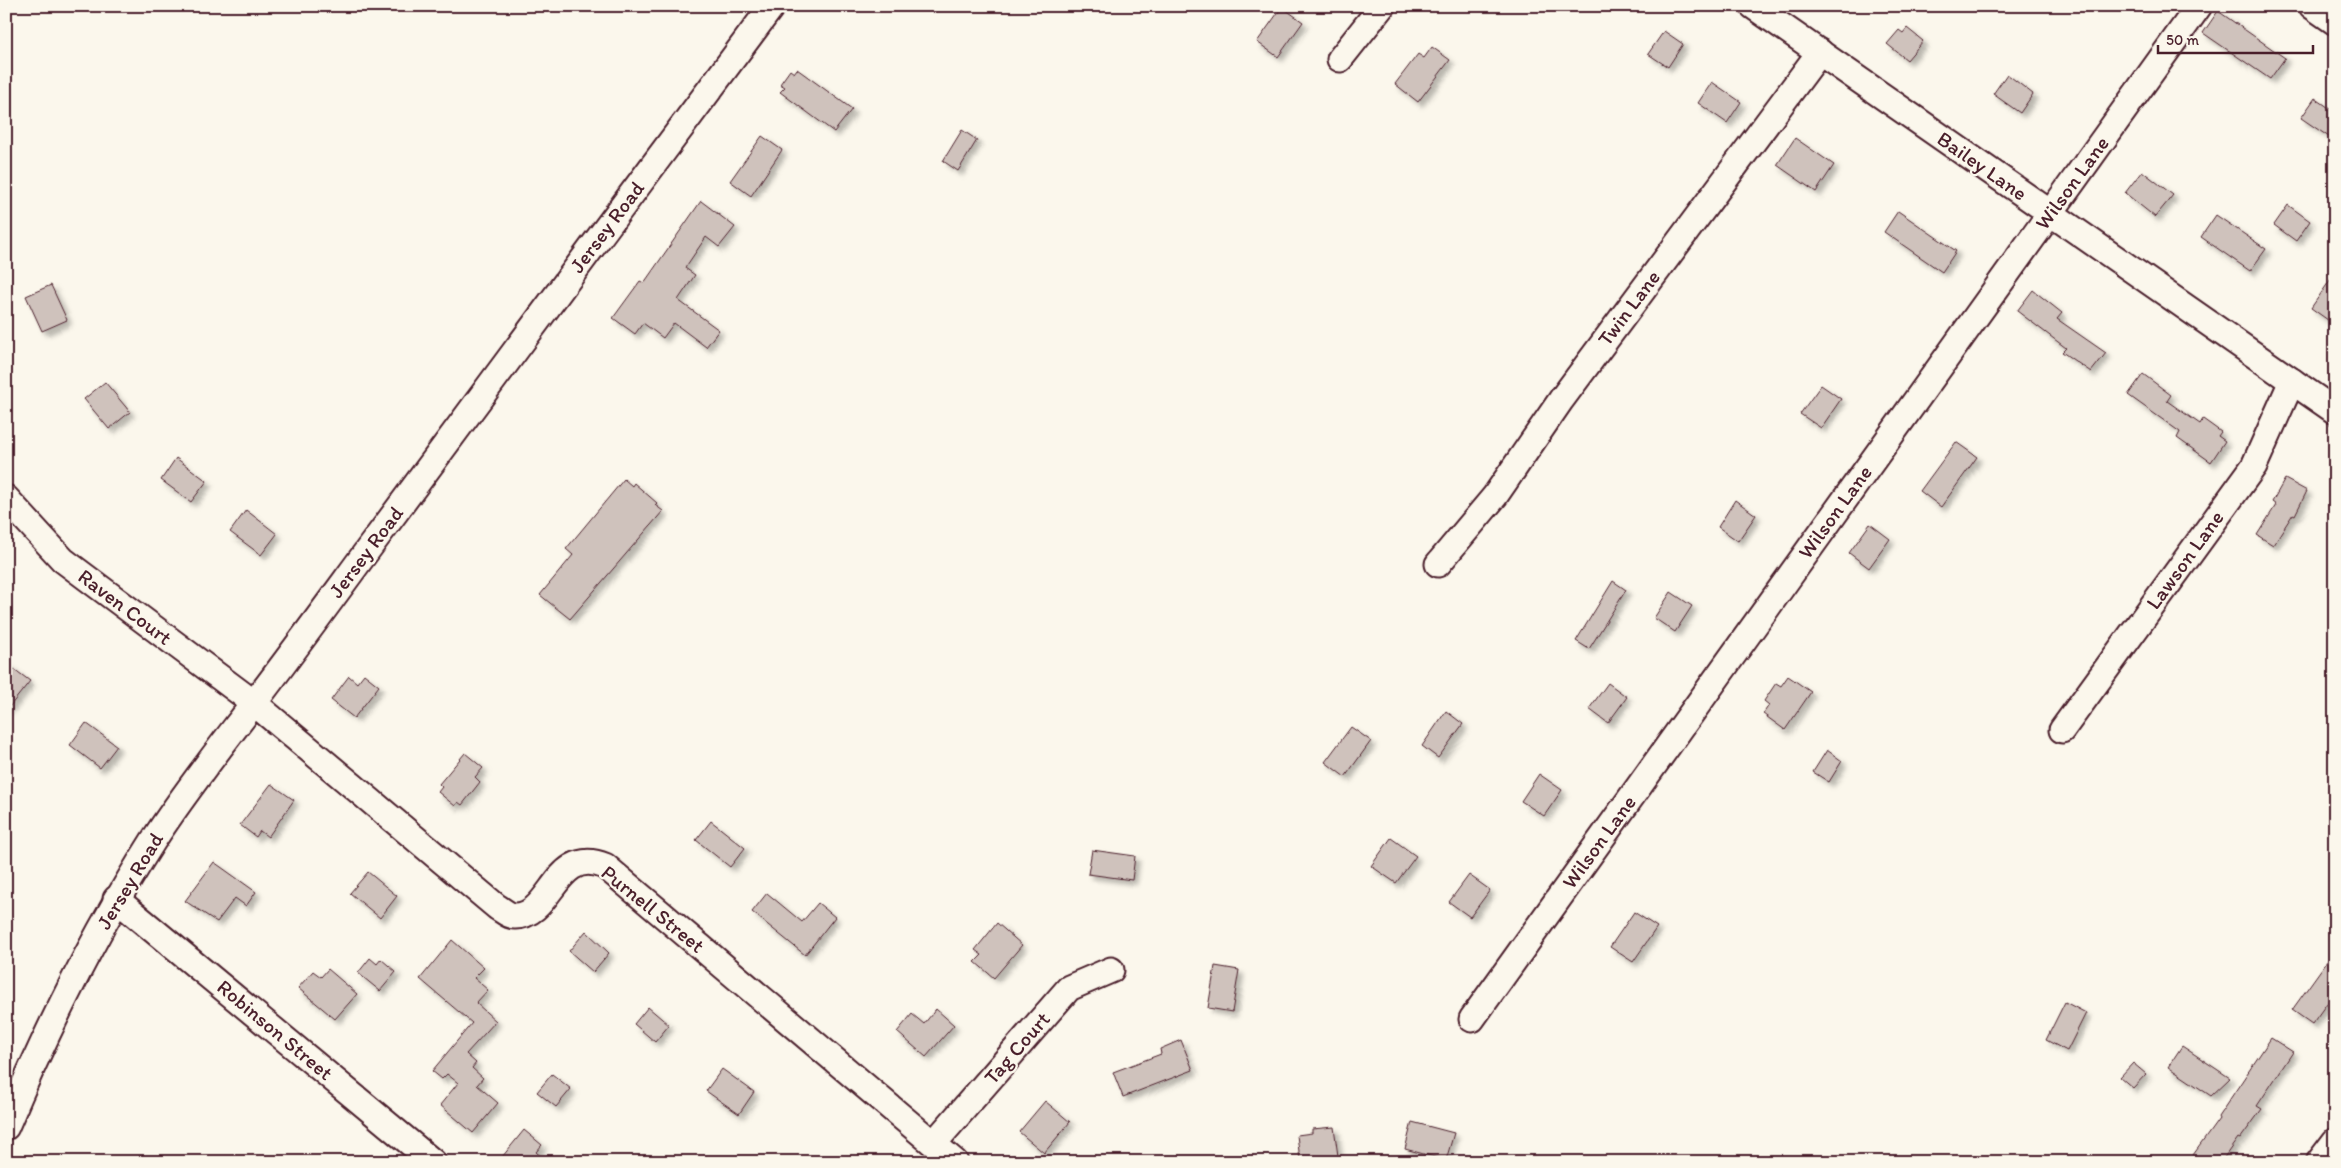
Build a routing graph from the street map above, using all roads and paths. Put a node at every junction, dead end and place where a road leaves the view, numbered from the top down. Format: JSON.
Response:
{"nodes":[{"id":1,"x":772,"y":6,"type":"edge"},
{"id":2,"x":1382,"y":6,"type":"edge"},
{"id":3,"x":1753,"y":6,"type":"edge"},
{"id":4,"x":2199,"y":6,"type":"edge"},
{"id":5,"x":2312,"y":6,"type":"edge"},
{"id":6,"x":2335,"y":22,"type":"edge"},
{"id":7,"x":1820,"y":52,"type":"junction"},
{"id":8,"x":1340,"y":59,"type":"dead end"},
{"id":9,"x":2050,"y":214,"type":"junction"},
{"id":10,"x":2292,"y":381,"type":"junction"},
{"id":11,"x":2335,"y":411,"type":"edge"},
{"id":12,"x":6,"y":498,"type":"edge"},
{"id":13,"x":1438,"y":564,"type":"dead end"},
{"id":14,"x":254,"y":703,"type":"junction"},
{"id":15,"x":2062,"y":730,"type":"dead end"},
{"id":16,"x":116,"y":899,"type":"junction"},
{"id":17,"x":1111,"y":970,"type":"dead end"},
{"id":18,"x":1472,"y":1019,"type":"dead end"},
{"id":19,"x":6,"y":1127,"type":"edge"},
{"id":20,"x":2335,"y":1141,"type":"edge"},
{"id":21,"x":934,"y":1143,"type":"junction"},
{"id":22,"x":433,"y":1162,"type":"edge"},
{"id":23,"x":956,"y":1162,"type":"edge"},
{"id":24,"x":2319,"y":1162,"type":"edge"}],
"edges":[{"from":1,"to":14,"type":"street","name":"Jersey Road"},
{"from":2,"to":8,"type":"street"},
{"from":3,"to":7,"type":"street","name":"Bailey Lane"},
{"from":4,"to":9,"type":"street","name":"Wilson Lane"},
{"from":5,"to":6,"type":"street"},
{"from":7,"to":9,"type":"street","name":"Bailey Lane"},
{"from":7,"to":13,"type":"street","name":"Twin Lane"},
{"from":9,"to":10,"type":"street","name":"Bailey Lane"},
{"from":9,"to":18,"type":"street","name":"Wilson Lane"},
{"from":10,"to":11,"type":"street","name":"Bailey Lane"},
{"from":10,"to":15,"type":"street","name":"Lawson Lane"},
{"from":12,"to":14,"type":"street","name":"Raven Court"},
{"from":14,"to":16,"type":"street","name":"Jersey Road"},
{"from":14,"to":21,"type":"street","name":"Purnell Street"},
{"from":16,"to":19,"type":"street","name":"Jersey Road"},
{"from":16,"to":22,"type":"street","name":"Robinson Street"},
{"from":17,"to":21,"type":"street","name":"Tag Court"},
{"from":20,"to":24,"type":"street"},
{"from":21,"to":23,"type":"street","name":"Purnell Street"}]}
